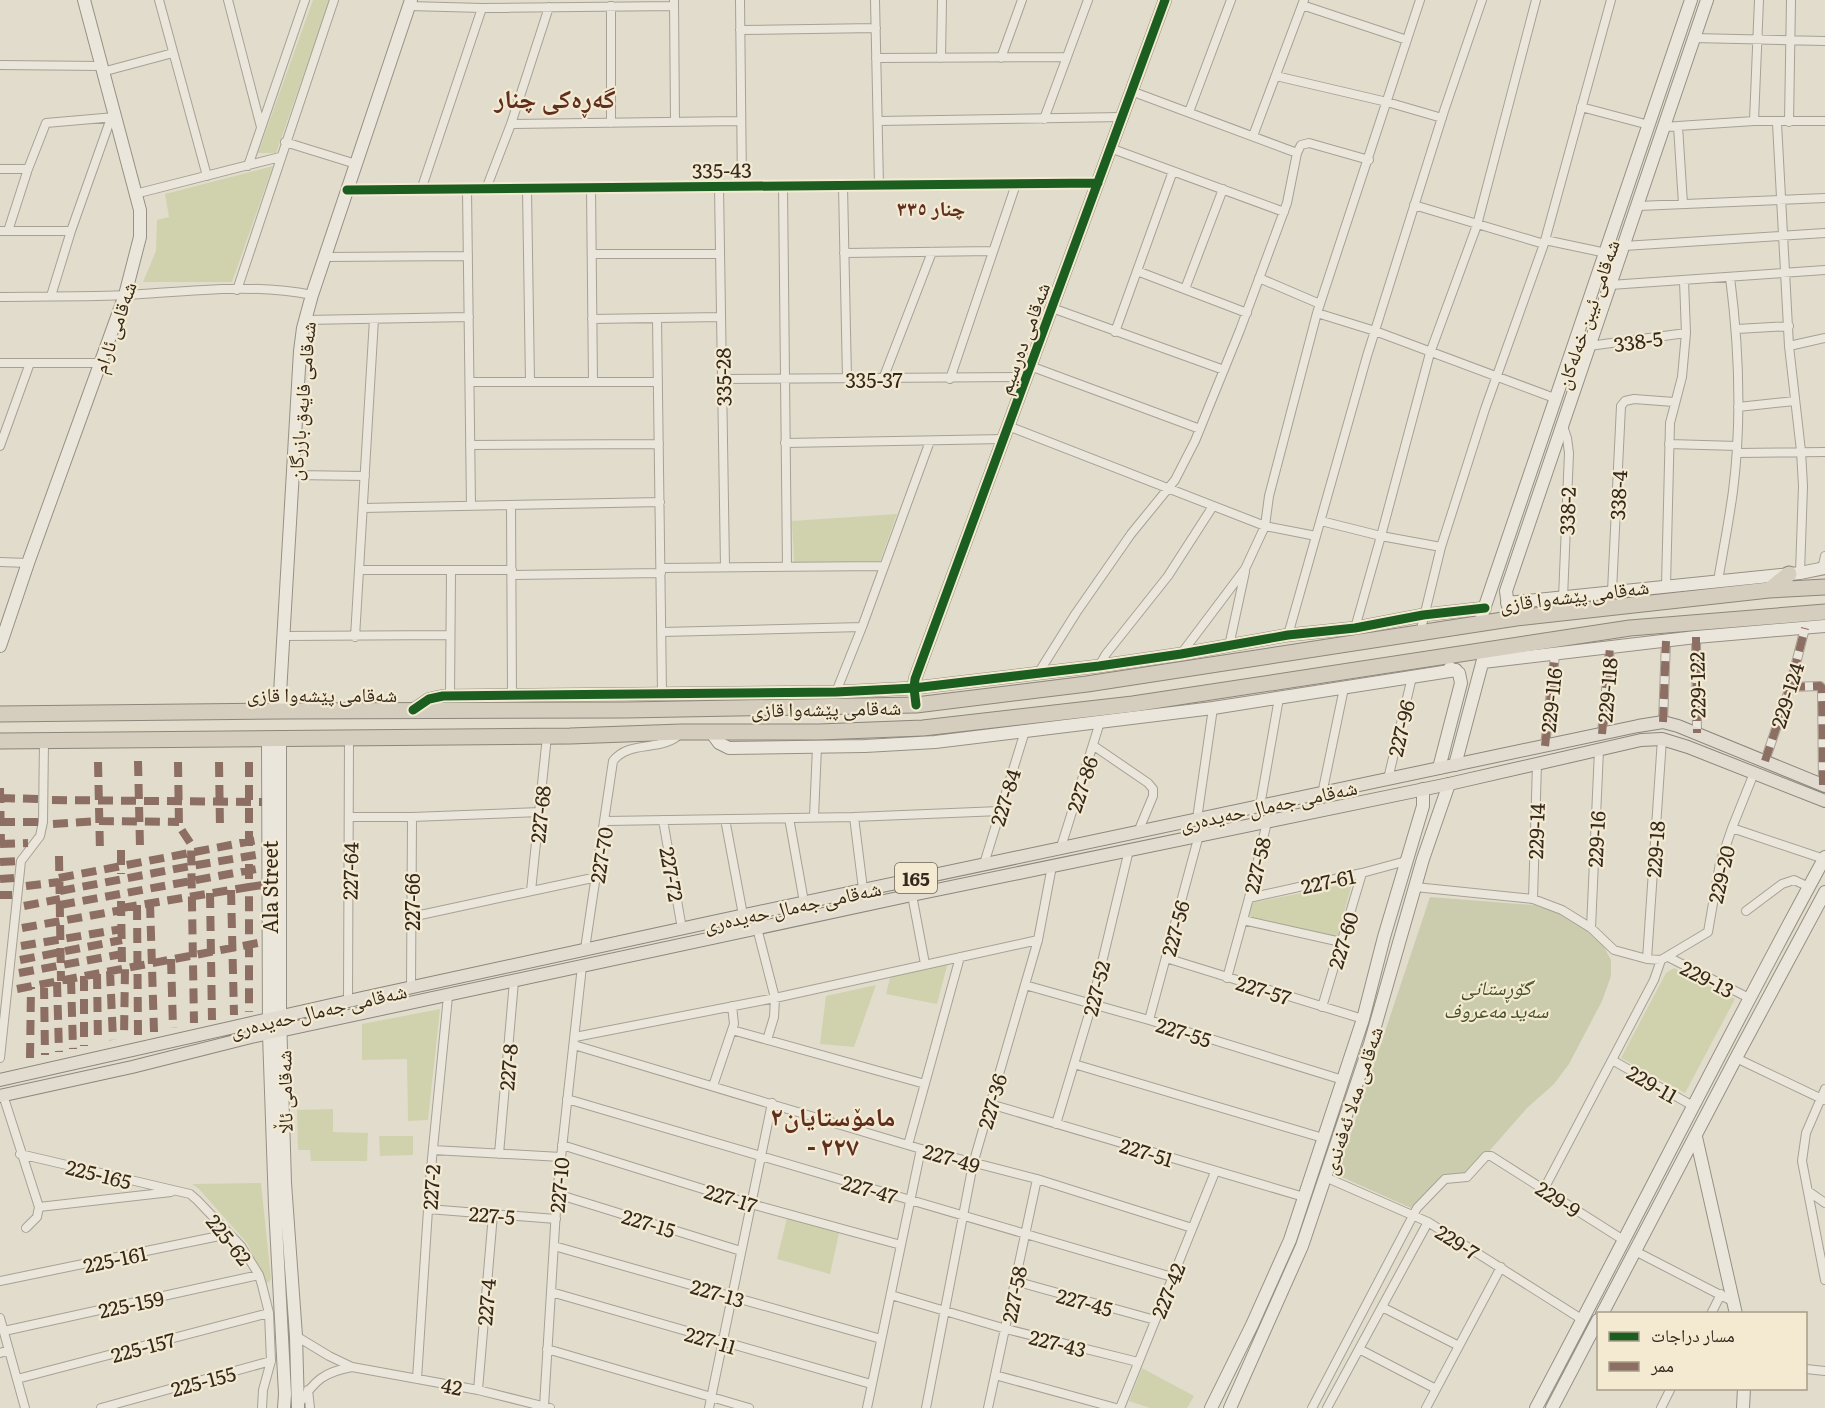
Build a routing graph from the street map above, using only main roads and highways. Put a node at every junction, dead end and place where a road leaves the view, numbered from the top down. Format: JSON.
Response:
{"nodes":[{"id":1,"x":1794,"y":573,"type":"road end"},
{"id":2,"x":1825,"y":587,"type":"edge"},
{"id":3,"x":1769,"y":591,"type":"junction"},
{"id":4,"x":1825,"y":612,"type":"edge"},
{"id":5,"x":1087,"y":684,"type":"junction"},
{"id":6,"x":914,"y":688,"type":"road end"},
{"id":7,"x":1033,"y":690,"type":"junction"},
{"id":8,"x":916,"y":705,"type":"junction"},
{"id":9,"x":627,"y":710,"type":"junction"},
{"id":10,"x":0,"y":714,"type":"edge"},
{"id":11,"x":1035,"y":715,"type":"junction"},
{"id":12,"x":1095,"y":716,"type":"junction"},
{"id":13,"x":625,"y":735,"type":"junction"},
{"id":14,"x":0,"y":741,"type":"edge"},
{"id":15,"x":1571,"y":741,"type":"junction"},
{"id":16,"x":1574,"y":755,"type":"junction"},
{"id":17,"x":1824,"y":785,"type":"edge"},
{"id":18,"x":1825,"y":801,"type":"edge"},
{"id":19,"x":1143,"y":831,"type":"junction"},
{"id":20,"x":1150,"y":846,"type":"junction"},
{"id":21,"x":712,"y":922,"type":"junction"},
{"id":22,"x":715,"y":937,"type":"junction"},
{"id":23,"x":0,"y":1080,"type":"edge"},
{"id":24,"x":1,"y":1096,"type":"edge"}],
"edges":[{"from":1,"to":3,"type":"highway"},
{"from":2,"to":3,"type":"highway","name":"شەقامی پێشەوا قازی"},
{"from":3,"to":5,"type":"highway","name":"شەقامی پێشەوا قازی"},
{"from":4,"to":12,"type":"highway","name":"شەقامی پێشەوا قازی"},
{"from":5,"to":7,"type":"highway","name":"شەقامی پێشەوا قازی"},
{"from":5,"to":12,"type":"highway"},
{"from":6,"to":8,"type":"highway"},
{"from":7,"to":8,"type":"highway","name":"شەقامی پێشەوا قازی"},
{"from":7,"to":11,"type":"highway"},
{"from":8,"to":9,"type":"highway","name":"شەقامی پێشەوا قازی"},
{"from":9,"to":10,"type":"highway","name":"شەقامی پێشەوا قازی"},
{"from":9,"to":13,"type":"highway"},
{"from":11,"to":12,"type":"highway","name":"شەقامی پێشەوا قازی"},
{"from":11,"to":13,"type":"highway","name":"شەقامی پێشەوا قازی"},
{"from":13,"to":14,"type":"highway","name":"شەقامی پێشەوا قازی"},
{"from":15,"to":16,"type":"main road"},
{"from":15,"to":17,"type":"main road","name":"شەقامی جەمال حەیدەری","number":"165"},
{"from":15,"to":19,"type":"main road","name":"شەقامی جەمال حەیدەری","number":"165"},
{"from":16,"to":18,"type":"main road","name":"شەقامی جەمال حەیدەری","number":"165"},
{"from":16,"to":20,"type":"main road","name":"شەقامی جەمال حەیدەری","number":"165"},
{"from":19,"to":20,"type":"main road"},
{"from":19,"to":21,"type":"main road","name":"شەقامی جەمال حەیدەری","number":"165"},
{"from":20,"to":22,"type":"main road","name":"شەقامی جەمال حەیدەری","number":"165"},
{"from":21,"to":22,"type":"main road"},
{"from":21,"to":23,"type":"main road","name":"شەقامی جەمال حەیدەری","number":"165"},
{"from":22,"to":24,"type":"main road","name":"شەقامی جەمال حەیدەری","number":"165"}]}
